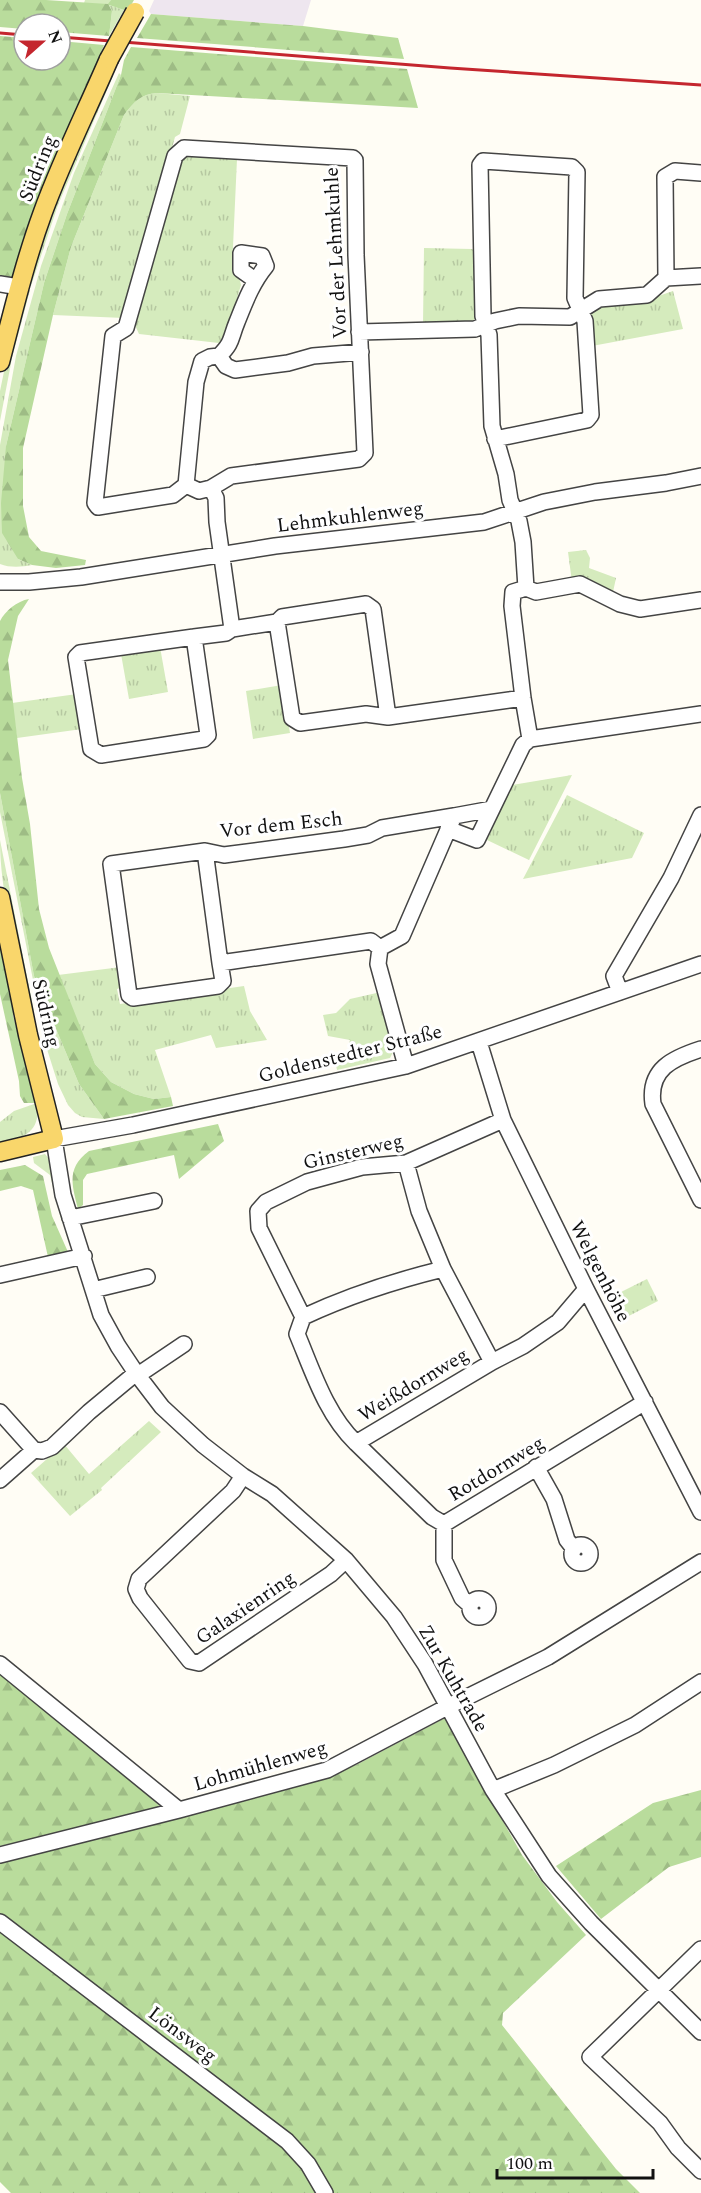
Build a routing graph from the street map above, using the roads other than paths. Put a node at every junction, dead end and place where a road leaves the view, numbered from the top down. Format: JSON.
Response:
{"nodes":[{"id":1,"x":138,"y":6,"type":"edge"},
{"id":2,"x":701,"y":173,"type":"edge"},
{"id":3,"x":701,"y":276,"type":"edge"},
{"id":4,"x":666,"y":278,"type":"junction"},
{"id":5,"x":255,"y":280,"type":"dead end"},
{"id":6,"x":0,"y":284,"type":"edge"},
{"id":7,"x":19,"y":287,"type":"junction"},
{"id":8,"x":580,"y":312,"type":"junction"},
{"id":9,"x":486,"y":325,"type":"junction"},
{"id":10,"x":359,"y":332,"type":"junction"},
{"id":11,"x":361,"y":352,"type":"junction"},
{"id":12,"x":219,"y":356,"type":"junction"},
{"id":13,"x":0,"y":362,"type":"edge"},
{"id":14,"x":495,"y":439,"type":"junction"},
{"id":15,"x":701,"y":476,"type":"edge"},
{"id":16,"x":186,"y":485,"type":"junction"},
{"id":17,"x":211,"y":488,"type":"junction"},
{"id":18,"x":515,"y":512,"type":"junction"},
{"id":19,"x":222,"y":554,"type":"junction"},
{"id":20,"x":0,"y":582,"type":"edge"},
{"id":21,"x":526,"y":588,"type":"junction"},
{"id":22,"x":701,"y":600,"type":"edge"},
{"id":23,"x":277,"y":622,"type":"junction"},
{"id":24,"x":232,"y":629,"type":"junction"},
{"id":25,"x":194,"y":637,"type":"junction"},
{"id":26,"x":523,"y":698,"type":"junction"},
{"id":27,"x":701,"y":714,"type":"edge"},
{"id":28,"x":388,"y":717,"type":"junction"},
{"id":29,"x":530,"y":739,"type":"junction"},
{"id":30,"x":492,"y":810,"type":"junction"},
{"id":31,"x":701,"y":815,"type":"edge"},
{"id":32,"x":451,"y":823,"type":"junction"},
{"id":33,"x":205,"y":851,"type":"junction"},
{"id":34,"x":0,"y":897,"type":"edge"},
{"id":35,"x":380,"y":948,"type":"junction"},
{"id":36,"x":220,"y":963,"type":"junction"},
{"id":37,"x":701,"y":964,"type":"edge"},
{"id":38,"x":620,"y":992,"type":"junction"},
{"id":39,"x":479,"y":1042,"type":"junction"},
{"id":40,"x":701,"y":1049,"type":"edge"},
{"id":41,"x":406,"y":1066,"type":"junction"},
{"id":42,"x":502,"y":1120,"type":"junction"},
{"id":43,"x":54,"y":1139,"type":"junction"},
{"id":44,"x":0,"y":1152,"type":"edge"},
{"id":45,"x":406,"y":1163,"type":"junction"},
{"id":46,"x":701,"y":1200,"type":"edge"},
{"id":47,"x":154,"y":1201,"type":"dead end"},
{"id":48,"x":70,"y":1218,"type":"junction"},
{"id":49,"x":84,"y":1256,"type":"junction"},
{"id":50,"x":443,"y":1269,"type":"junction"},
{"id":51,"x":0,"y":1275,"type":"edge"},
{"id":52,"x":147,"y":1277,"type":"dead end"},
{"id":53,"x":586,"y":1289,"type":"junction"},
{"id":54,"x":93,"y":1290,"type":"junction"},
{"id":55,"x":303,"y":1317,"type":"junction"},
{"id":56,"x":184,"y":1344,"type":"dead end"},
{"id":57,"x":492,"y":1362,"type":"junction"},
{"id":58,"x":137,"y":1374,"type":"junction"},
{"id":59,"x":645,"y":1402,"type":"junction"},
{"id":60,"x":0,"y":1412,"type":"edge"},
{"id":61,"x":356,"y":1443,"type":"junction"},
{"id":62,"x":34,"y":1450,"type":"junction"},
{"id":63,"x":536,"y":1467,"type":"junction"},
{"id":64,"x":243,"y":1476,"type":"junction"},
{"id":65,"x":0,"y":1480,"type":"edge"},
{"id":66,"x":701,"y":1512,"type":"edge"},
{"id":67,"x":444,"y":1524,"type":"junction"},
{"id":68,"x":574,"y":1549,"type":"dead end"},
{"id":69,"x":346,"y":1560,"type":"junction"},
{"id":70,"x":701,"y":1562,"type":"edge"},
{"id":71,"x":470,"y":1605,"type":"dead end"},
{"id":72,"x":0,"y":1664,"type":"edge"},
{"id":73,"x":701,"y":1682,"type":"edge"},
{"id":74,"x":447,"y":1707,"type":"junction"},
{"id":75,"x":493,"y":1790,"type":"junction"},
{"id":76,"x":179,"y":1810,"type":"junction"},
{"id":77,"x":0,"y":1855,"type":"edge"},
{"id":78,"x":0,"y":1922,"type":"edge"},
{"id":79,"x":701,"y":1948,"type":"edge"},
{"id":80,"x":658,"y":1990,"type":"junction"},
{"id":81,"x":701,"y":2032,"type":"edge"},
{"id":82,"x":701,"y":2171,"type":"edge"},
{"id":83,"x":326,"y":2193,"type":"edge"}],
"edges":[{"from":1,"to":7,"type":"main road","name":"Südring","bridge":true},
{"from":2,"to":4,"type":"street"},
{"from":3,"to":4,"type":"street"},
{"from":4,"to":8,"type":"street"},
{"from":5,"to":12,"type":"street"},
{"from":6,"to":7,"type":"street"},
{"from":7,"to":13,"type":"main road","name":"Südring"},
{"from":8,"to":9,"type":"street"},
{"from":8,"to":9,"type":"street"},
{"from":8,"to":14,"type":"street"},
{"from":9,"to":10,"type":"street"},
{"from":9,"to":14,"type":"street"},
{"from":10,"to":11,"type":"street","name":"Vor der Lehmkuhle"},
{"from":10,"to":16,"type":"street","name":"Vor der Lehmkuhle"},
{"from":11,"to":12,"type":"street"},
{"from":11,"to":17,"type":"street","name":"Vor der Lehmkuhle"},
{"from":12,"to":16,"type":"street"},
{"from":14,"to":18,"type":"street"},
{"from":15,"to":18,"type":"street","name":"Lehmkuhlenweg"},
{"from":16,"to":17,"type":"street"},
{"from":17,"to":19,"type":"street"},
{"from":18,"to":19,"type":"street","name":"Lehmkuhlenweg"},
{"from":18,"to":21,"type":"street"},
{"from":19,"to":20,"type":"street","name":"Lehmkuhlenweg"},
{"from":19,"to":24,"type":"street"},
{"from":21,"to":22,"type":"street"},
{"from":21,"to":26,"type":"street"},
{"from":23,"to":24,"type":"street"},
{"from":23,"to":28,"type":"street"},
{"from":23,"to":28,"type":"street"},
{"from":24,"to":25,"type":"street"},
{"from":25,"to":25,"type":"street"},
{"from":26,"to":28,"type":"street"},
{"from":26,"to":29,"type":"street"},
{"from":27,"to":29,"type":"street"},
{"from":29,"to":30,"type":"street"},
{"from":30,"to":32,"type":"street","name":"Vor dem Esch"},
{"from":30,"to":32,"type":"street"},
{"from":31,"to":38,"type":"street"},
{"from":32,"to":33,"type":"street","name":"Vor dem Esch"},
{"from":32,"to":35,"type":"street"},
{"from":33,"to":36,"type":"street","name":"Vor dem Esch"},
{"from":33,"to":36,"type":"street"},
{"from":34,"to":43,"type":"main road","name":"Südring"},
{"from":35,"to":36,"type":"street"},
{"from":35,"to":41,"type":"street"},
{"from":37,"to":38,"type":"street","name":"Goldenstedter Straße"},
{"from":38,"to":39,"type":"street","name":"Goldenstedter Straße"},
{"from":39,"to":41,"type":"street","name":"Goldenstedter Straße"},
{"from":39,"to":42,"type":"street","name":"Welgenhöhe"},
{"from":40,"to":46,"type":"street"},
{"from":41,"to":43,"type":"street","name":"Goldenstedter Straße"},
{"from":42,"to":45,"type":"street","name":"Ginsterweg"},
{"from":42,"to":53,"type":"street","name":"Welgenhöhe"},
{"from":43,"to":44,"type":"main road","name":"Goldenstedter Straße"},
{"from":43,"to":48,"type":"street","name":"Zur Kuhtrade"},
{"from":45,"to":50,"type":"street"},
{"from":45,"to":55,"type":"street","name":"Ginsterweg"},
{"from":47,"to":48,"type":"street"},
{"from":48,"to":49,"type":"street","name":"Zur Kuhtrade"},
{"from":49,"to":51,"type":"street"},
{"from":49,"to":54,"type":"street","name":"Zur Kuhtrade"},
{"from":50,"to":55,"type":"street"},
{"from":50,"to":57,"type":"street"},
{"from":52,"to":54,"type":"street"},
{"from":53,"to":57,"type":"street","name":"Weißdornweg"},
{"from":53,"to":59,"type":"street","name":"Welgenhöhe"},
{"from":54,"to":58,"type":"street","name":"Zur Kuhtrade"},
{"from":55,"to":61,"type":"street"},
{"from":56,"to":58,"type":"street"},
{"from":57,"to":61,"type":"street","name":"Weißdornweg"},
{"from":58,"to":62,"type":"street"},
{"from":58,"to":64,"type":"street","name":"Zur Kuhtrade"},
{"from":59,"to":63,"type":"street","name":"Rotdornweg"},
{"from":59,"to":66,"type":"street","name":"Welgenhöhe"},
{"from":60,"to":62,"type":"street"},
{"from":61,"to":67,"type":"street","name":"Weißdornweg"},
{"from":62,"to":65,"type":"street"},
{"from":63,"to":67,"type":"street","name":"Rotdornweg"},
{"from":63,"to":68,"type":"street"},
{"from":64,"to":69,"type":"street","name":"Zur Kuhtrade"},
{"from":64,"to":69,"type":"street","name":"Galaxienring"},
{"from":67,"to":71,"type":"street","name":"Rotdornweg"},
{"from":69,"to":74,"type":"street","name":"Zur Kuhtrade"},
{"from":70,"to":74,"type":"street","name":"Lohmühlenweg"},
{"from":72,"to":76,"type":"street"},
{"from":73,"to":75,"type":"street"},
{"from":74,"to":75,"type":"street","name":"Zur Kuhtrade"},
{"from":74,"to":76,"type":"street","name":"Lohmühlenweg"},
{"from":75,"to":80,"type":"street","name":"Zur Kuhtrade"},
{"from":76,"to":77,"type":"street","name":"Lohmühlenweg"},
{"from":78,"to":83,"type":"street","name":"Lönsweg"},
{"from":79,"to":80,"type":"street"},
{"from":80,"to":81,"type":"street","name":"Zur Kuhtrade"},
{"from":80,"to":82,"type":"street"}]}
